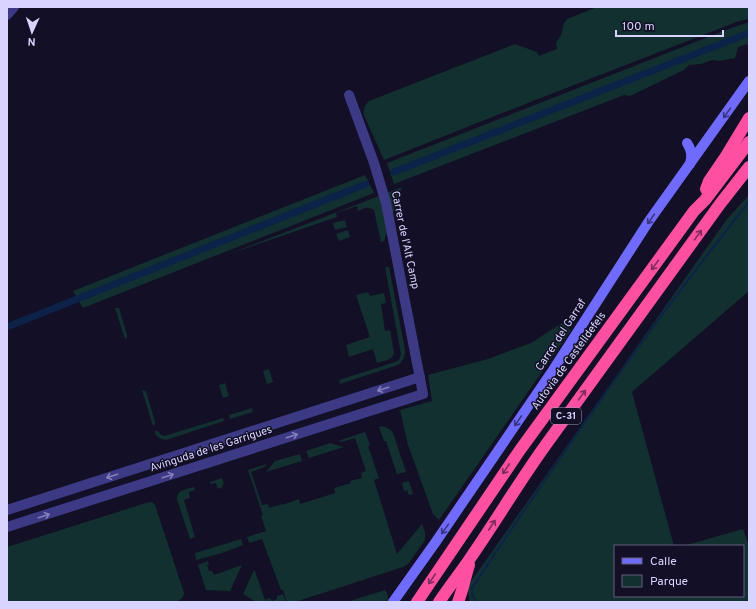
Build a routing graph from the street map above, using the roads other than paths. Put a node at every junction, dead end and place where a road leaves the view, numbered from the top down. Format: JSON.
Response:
{"nodes":[{"id":1,"x":749,"y":81,"type":"edge"},
{"id":2,"x":348,"y":95,"type":"dead end"},
{"id":3,"x":749,"y":118,"type":"edge"},
{"id":4,"x":749,"y":142,"type":"edge"},
{"id":5,"x":687,"y":144,"type":"dead end"},
{"id":6,"x":690,"y":165,"type":"junction"},
{"id":7,"x":749,"y":167,"type":"edge"},
{"id":8,"x":749,"y":182,"type":"edge"},
{"id":9,"x":720,"y":204,"type":"junction"},
{"id":10,"x":694,"y":211,"type":"junction"},
{"id":11,"x":420,"y":378,"type":"junction"},
{"id":12,"x":423,"y":394,"type":"joint"},
{"id":13,"x":7,"y":510,"type":"edge"},
{"id":14,"x":7,"y":528,"type":"edge"},
{"id":15,"x":471,"y":558,"type":"junction"},
{"id":16,"x":462,"y":596,"type":"edge"},
{"id":17,"x":393,"y":602,"type":"edge"},
{"id":18,"x":417,"y":602,"type":"edge"},
{"id":19,"x":439,"y":602,"type":"edge"},
{"id":20,"x":458,"y":602,"type":"edge"}],
"edges":[{"from":1,"to":6,"type":"main road","name":"Carrer del Garraf","one_way":true},
{"from":2,"to":11,"type":"street","name":"Carrer de l'Alt Camp"},
{"from":3,"to":10,"type":"highway"},
{"from":4,"to":10,"type":"highway","name":"Autovia de Castelldefels","number":"C-31"},
{"from":5,"to":6,"type":"main road"},
{"from":6,"to":17,"type":"main road","name":"Carrer del Garraf","one_way":true},
{"from":7,"to":9,"type":"highway","number":"C-31"},
{"from":8,"to":9,"type":"highway"},
{"from":15,"to":9,"type":"highway","number":"C-31","one_way":true},
{"from":10,"to":18,"type":"highway","name":"Autovia de Castelldefels","number":"C-31","one_way":true},
{"from":11,"to":12,"type":"street","name":"Carrer de l'Alt Camp"},
{"from":11,"to":13,"type":"street","name":"Avinguda de les Garrigues","one_way":true},
{"from":14,"to":12,"type":"street","name":"Avinguda de les Garrigues","one_way":true},
{"from":15,"to":16,"type":"highway"},
{"from":15,"to":19,"type":"highway","number":"C-31"},
{"from":16,"to":20,"type":"highway"}]}
